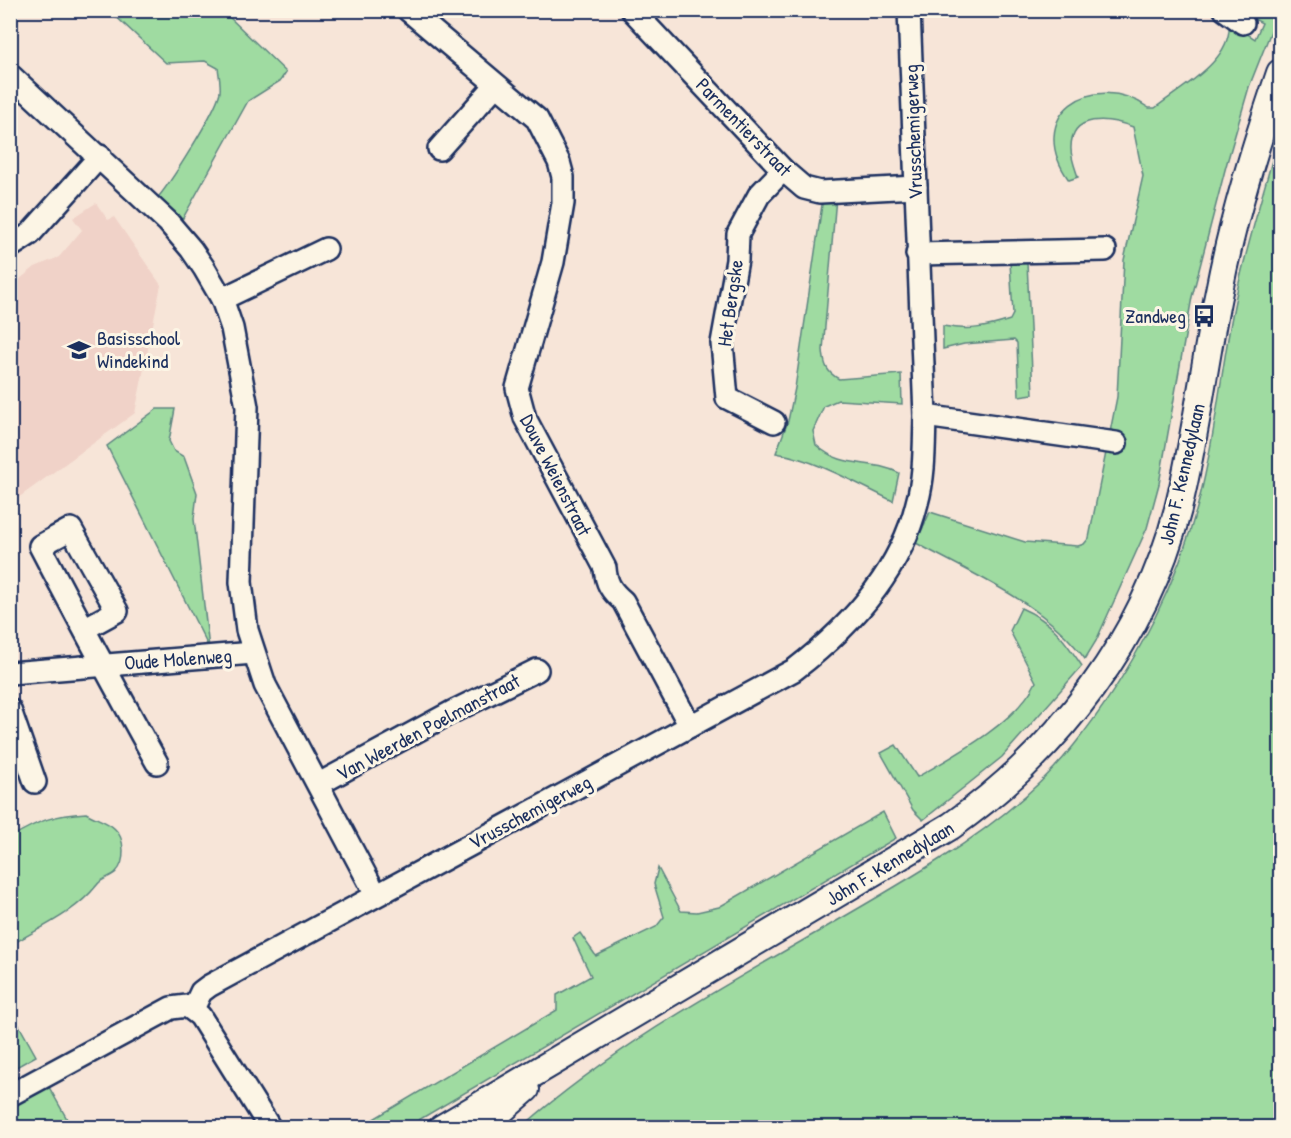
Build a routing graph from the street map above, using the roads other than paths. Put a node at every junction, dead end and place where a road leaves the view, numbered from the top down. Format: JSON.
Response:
{"nodes":[{"id":1,"x":408,"y":10,"type":"edge"},
{"id":2,"x":632,"y":10,"type":"edge"},
{"id":3,"x":909,"y":10,"type":"edge"},
{"id":4,"x":1225,"y":10,"type":"edge"},
{"id":5,"x":1243,"y":23,"type":"dead end"},
{"id":6,"x":1281,"y":73,"type":"edge"},
{"id":7,"x":10,"y":75,"type":"edge"},
{"id":8,"x":495,"y":86,"type":"junction"},
{"id":9,"x":439,"y":149,"type":"dead end"},
{"id":10,"x":100,"y":156,"type":"junction"},
{"id":11,"x":783,"y":170,"type":"junction"},
{"id":12,"x":916,"y":187,"type":"junction"},
{"id":13,"x":10,"y":246,"type":"edge"},
{"id":14,"x":326,"y":249,"type":"dead end"},
{"id":15,"x":1105,"y":250,"type":"dead end"},
{"id":16,"x":917,"y":254,"type":"junction"},
{"id":17,"x":222,"y":299,"type":"junction"},
{"id":18,"x":925,"y":416,"type":"junction"},
{"id":19,"x":774,"y":422,"type":"dead end"},
{"id":20,"x":1116,"y":443,"type":"dead end"},
{"id":21,"x":84,"y":629,"type":"dead end"},
{"id":22,"x":253,"y":653,"type":"junction"},
{"id":23,"x":103,"y":664,"type":"junction"},
{"id":24,"x":537,"y":670,"type":"dead end"},
{"id":25,"x":10,"y":673,"type":"edge"},
{"id":26,"x":10,"y":710,"type":"edge"},
{"id":27,"x":690,"y":726,"type":"junction"},
{"id":28,"x":157,"y":763,"type":"dead end"},
{"id":29,"x":35,"y":783,"type":"dead end"},
{"id":30,"x":319,"y":784,"type":"junction"},
{"id":31,"x":376,"y":895,"type":"junction"},
{"id":32,"x":193,"y":1009,"type":"junction"},
{"id":33,"x":566,"y":1056,"type":"junction"},
{"id":34,"x":10,"y":1095,"type":"edge"},
{"id":35,"x":270,"y":1128,"type":"edge"},
{"id":36,"x":442,"y":1128,"type":"edge"},
{"id":37,"x":481,"y":1128,"type":"edge"}],
"edges":[{"from":1,"to":8,"type":"street","name":"Douve Weienstraat"},
{"from":2,"to":11,"type":"street","name":"Parmentierstraat"},
{"from":3,"to":12,"type":"street","name":"Vrusschemigerweg"},
{"from":4,"to":5,"type":"street"},
{"from":6,"to":33,"type":"street","name":"John F. Kennedylaan"},
{"from":7,"to":10,"type":"street","name":"Van Weerden Poelmanstraat"},
{"from":8,"to":9,"type":"street"},
{"from":8,"to":27,"type":"street","name":"Douve Weienstraat"},
{"from":10,"to":13,"type":"street"},
{"from":10,"to":17,"type":"street","name":"Van Weerden Poelmanstraat"},
{"from":11,"to":12,"type":"street","name":"Parmentierstraat"},
{"from":11,"to":19,"type":"street","name":"Het Bergske"},
{"from":12,"to":16,"type":"street","name":"Vrusschemigerweg"},
{"from":14,"to":17,"type":"street"},
{"from":15,"to":16,"type":"street"},
{"from":16,"to":18,"type":"street","name":"Vrusschemigerweg"},
{"from":17,"to":22,"type":"street","name":"Van Weerden Poelmanstraat"},
{"from":18,"to":20,"type":"street"},
{"from":18,"to":27,"type":"street","name":"Vrusschemigerweg"},
{"from":21,"to":23,"type":"street"},
{"from":22,"to":23,"type":"street","name":"Oude Molenweg"},
{"from":22,"to":30,"type":"street","name":"Van Weerden Poelmanstraat"},
{"from":23,"to":25,"type":"street","name":"Oude Molenweg"},
{"from":23,"to":28,"type":"street","name":"Oude Molenweg"},
{"from":24,"to":30,"type":"street","name":"Van Weerden Poelmanstraat"},
{"from":26,"to":29,"type":"street"},
{"from":27,"to":31,"type":"street","name":"Vrusschemigerweg"},
{"from":30,"to":31,"type":"street","name":"Van Weerden Poelmanstraat"},
{"from":31,"to":32,"type":"street","name":"Vrusschemigerweg"},
{"from":32,"to":34,"type":"street"},
{"from":32,"to":35,"type":"street"},
{"from":33,"to":36,"type":"street","name":"John F. Kennedylaan"},
{"from":33,"to":37,"type":"street","name":"John F. Kennedylaan"}]}
